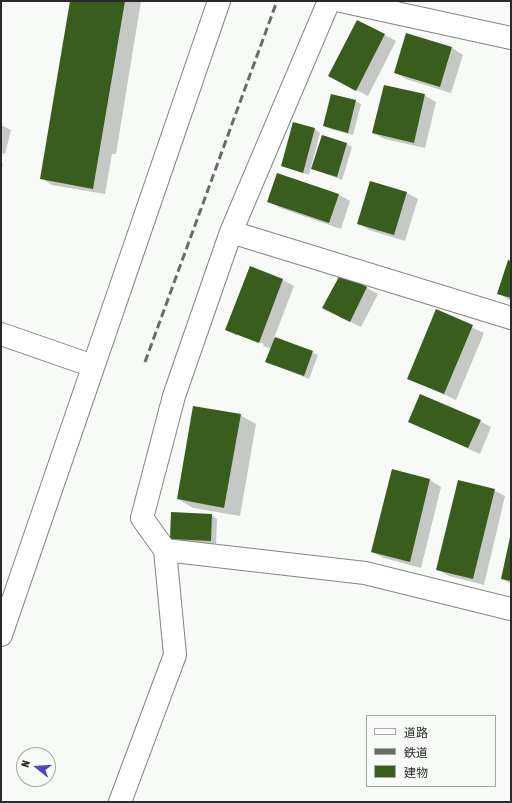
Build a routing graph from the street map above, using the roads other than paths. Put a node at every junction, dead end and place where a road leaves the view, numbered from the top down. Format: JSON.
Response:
{"nodes":[{"id":1,"x":219,"y":1,"type":"edge"},
{"id":2,"x":329,"y":1,"type":"edge"},
{"id":3,"x":342,"y":1,"type":"edge"},
{"id":4,"x":511,"y":38,"type":"edge"},
{"id":5,"x":231,"y":232,"type":"junction"},
{"id":6,"x":511,"y":318,"type":"edge"},
{"id":7,"x":1,"y":334,"type":"edge"},
{"id":8,"x":93,"y":366,"type":"junction"},
{"id":9,"x":164,"y":550,"type":"junction"},
{"id":10,"x":511,"y":609,"type":"edge"},
{"id":11,"x":1,"y":635,"type":"edge"},
{"id":12,"x":120,"y":802,"type":"edge"}],
"edges":[{"from":1,"to":8,"type":"street"},
{"from":2,"to":5,"type":"street"},
{"from":3,"to":4,"type":"street"},
{"from":5,"to":6,"type":"street"},
{"from":5,"to":9,"type":"street"},
{"from":7,"to":8,"type":"street"},
{"from":8,"to":11,"type":"street"},
{"from":9,"to":10,"type":"street"},
{"from":9,"to":12,"type":"street"}]}
